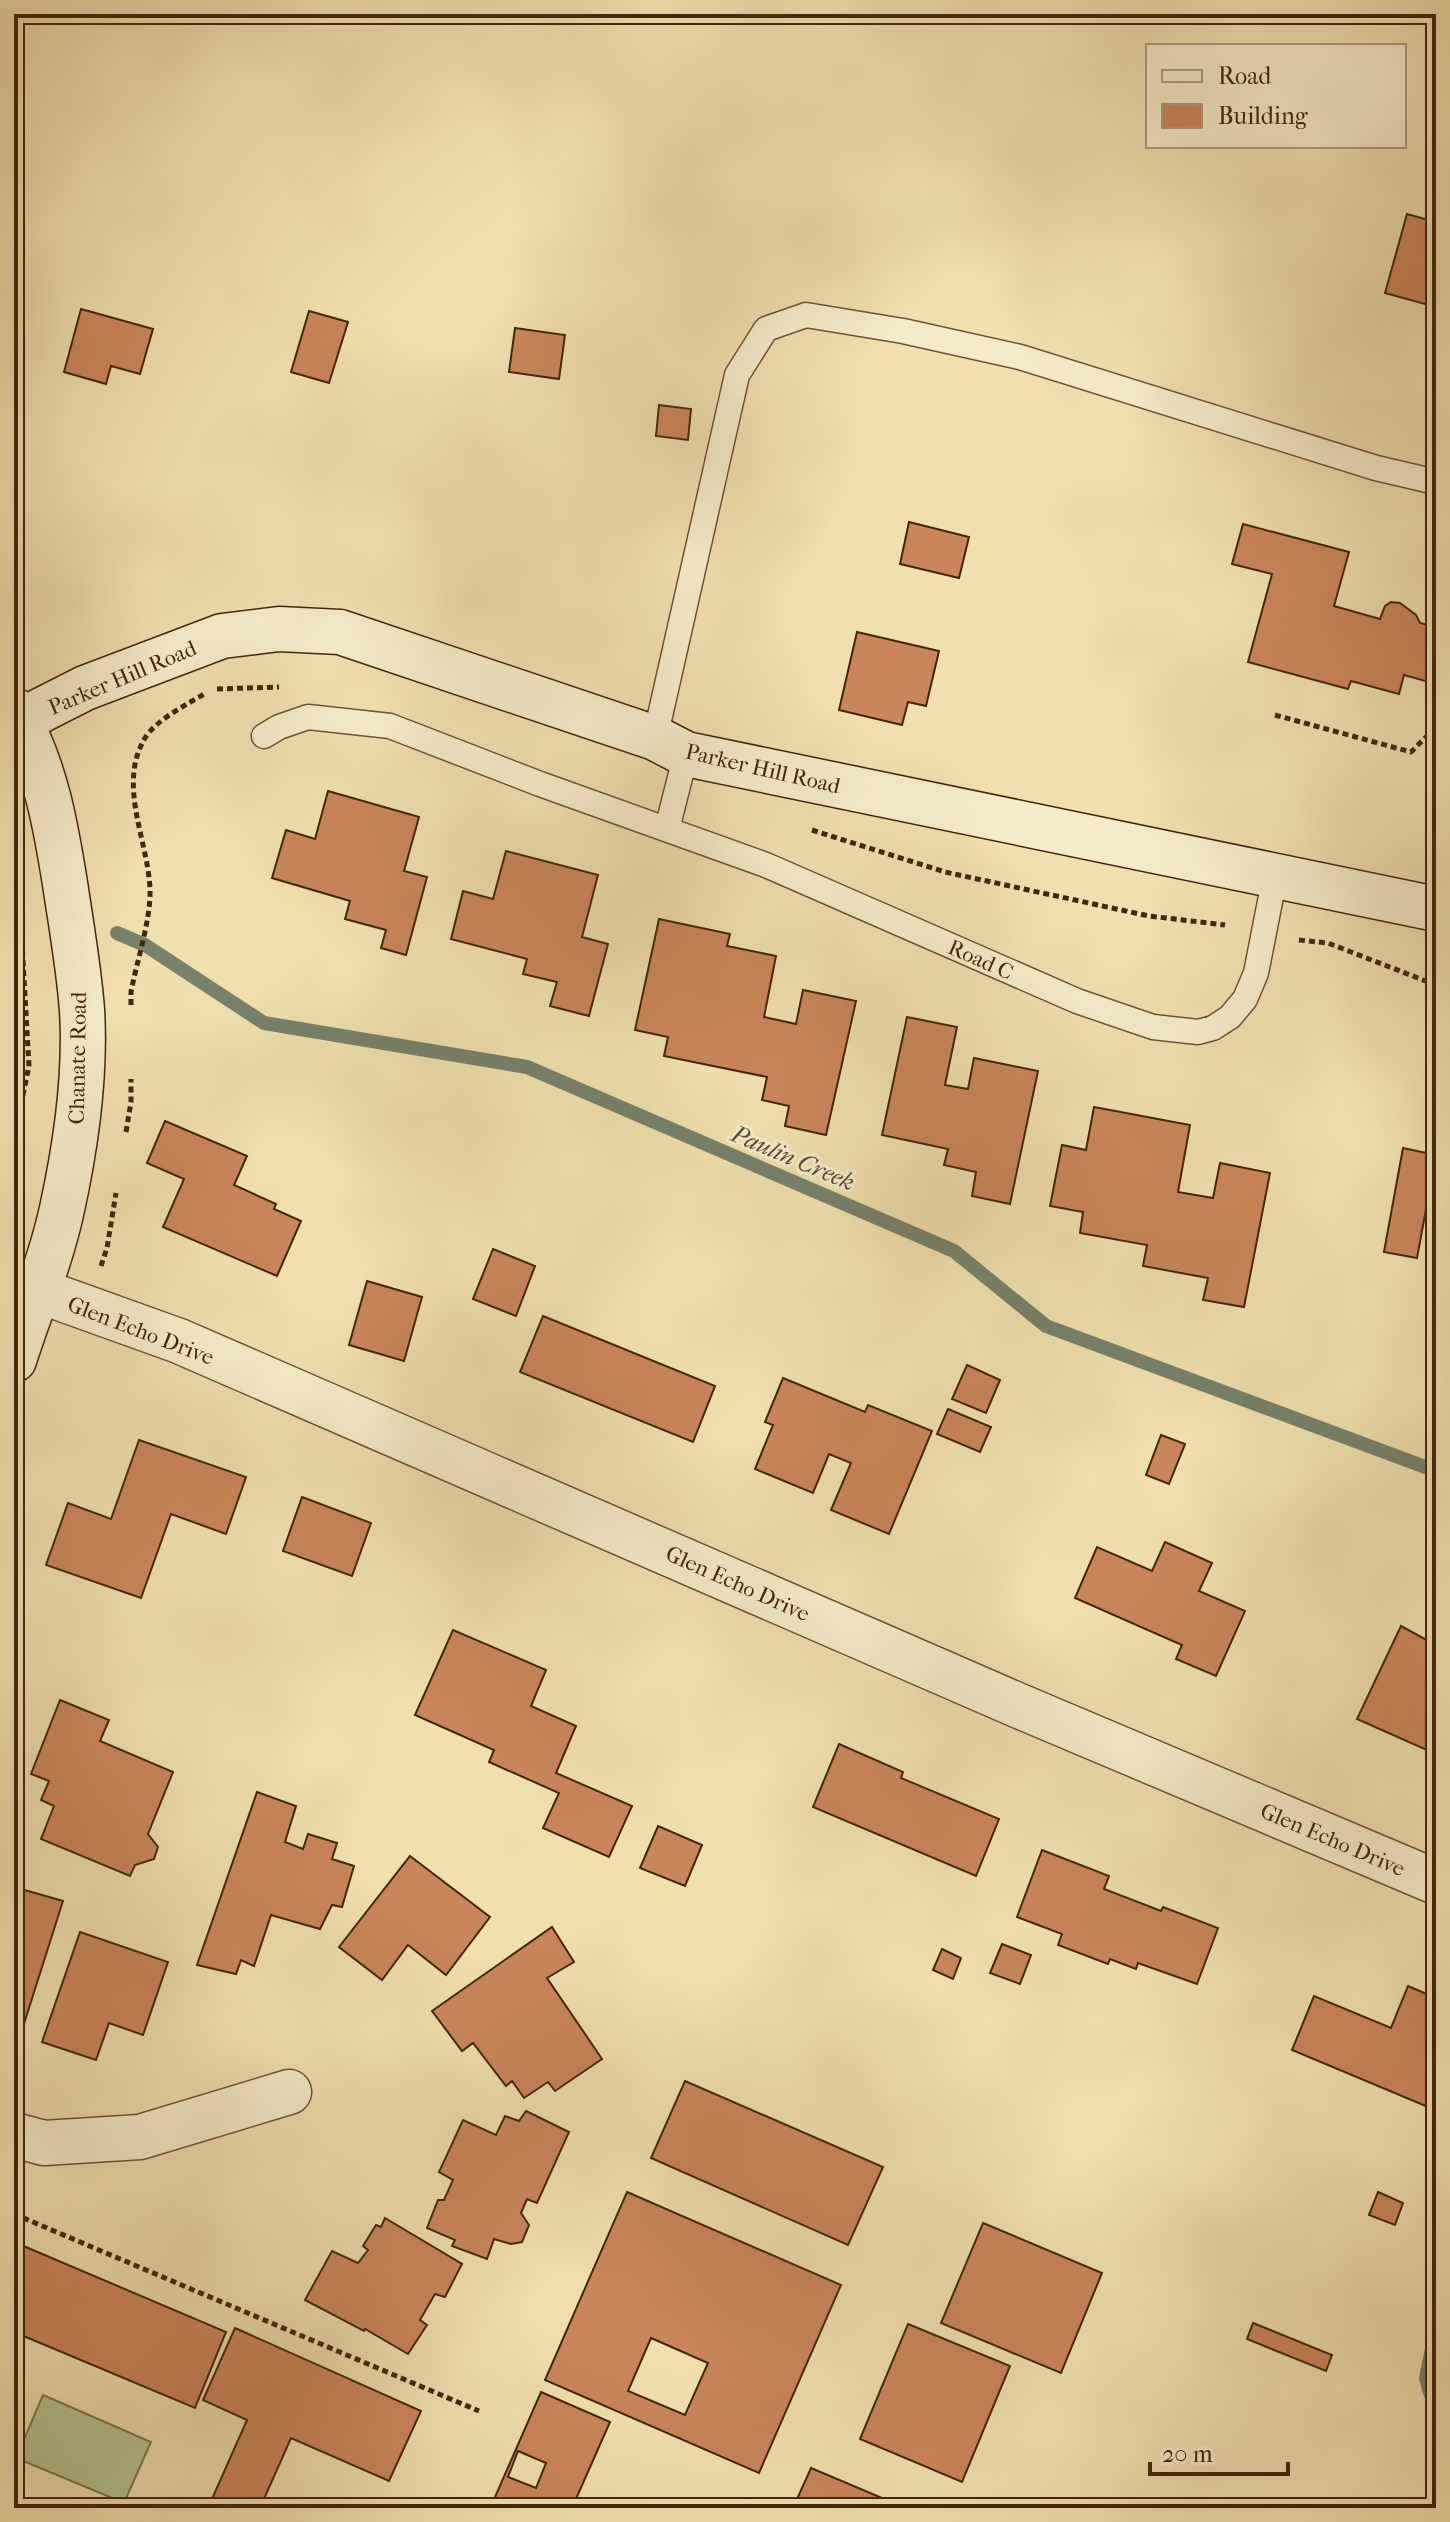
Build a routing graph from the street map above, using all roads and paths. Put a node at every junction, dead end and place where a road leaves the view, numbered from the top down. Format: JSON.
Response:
{"nodes":[{"id":1,"x":1436,"y":482,"type":"edge"},
{"id":2,"x":1275,"y":715,"type":"dead end"},
{"id":3,"x":17,"y":716,"type":"edge"},
{"id":4,"x":1436,"y":734,"type":"edge"},
{"id":5,"x":264,"y":736,"type":"dead end"},
{"id":6,"x":670,"y":746,"type":"junction"},
{"id":7,"x":802,"y":827,"type":"dead end"},
{"id":8,"x":667,"y":829,"type":"junction"},
{"id":9,"x":1275,"y":876,"type":"junction"},
{"id":10,"x":150,"y":900,"type":"dead end"},
{"id":11,"x":14,"y":901,"type":"edge"},
{"id":12,"x":1436,"y":909,"type":"edge"},
{"id":13,"x":1225,"y":925,"type":"dead end"},
{"id":14,"x":1294,"y":939,"type":"dead end"},
{"id":15,"x":1436,"y":985,"type":"edge"},
{"id":16,"x":131,"y":992,"type":"dead end"},
{"id":17,"x":14,"y":1138,"type":"edge"},
{"id":18,"x":37,"y":1290,"type":"junction"},
{"id":19,"x":14,"y":1360,"type":"edge"},
{"id":20,"x":1436,"y":1882,"type":"edge"},
{"id":21,"x":289,"y":2092,"type":"dead end"},
{"id":22,"x":14,"y":2135,"type":"edge"},
{"id":23,"x":14,"y":2214,"type":"edge"},
{"id":24,"x":479,"y":2411,"type":"dead end"},
{"id":25,"x":14,"y":2502,"type":"edge"},
{"id":26,"x":28,"y":2508,"type":"edge"}],
"edges":[{"from":1,"to":6,"type":"lane"},
{"from":2,"to":4,"type":"path"},
{"from":3,"to":6,"type":"street","name":"Parker Hill Road"},
{"from":3,"to":18,"type":"street","name":"Chanate Road"},
{"from":5,"to":8,"type":"lane"},
{"from":6,"to":8,"type":"lane"},
{"from":6,"to":9,"type":"street","name":"Parker Hill Road"},
{"from":7,"to":13,"type":"path"},
{"from":8,"to":9,"type":"lane","name":"Road C"},
{"from":9,"to":12,"type":"street","name":"Parker Hill Road"},
{"from":10,"to":16,"type":"path"},
{"from":11,"to":17,"type":"path"},
{"from":14,"to":15,"type":"path"},
{"from":18,"to":19,"type":"street","name":"Chanate Road"},
{"from":18,"to":20,"type":"street","name":"Glen Echo Drive"},
{"from":21,"to":22,"type":"street"},
{"from":23,"to":24,"type":"path"},
{"from":25,"to":26,"type":"path"}]}
